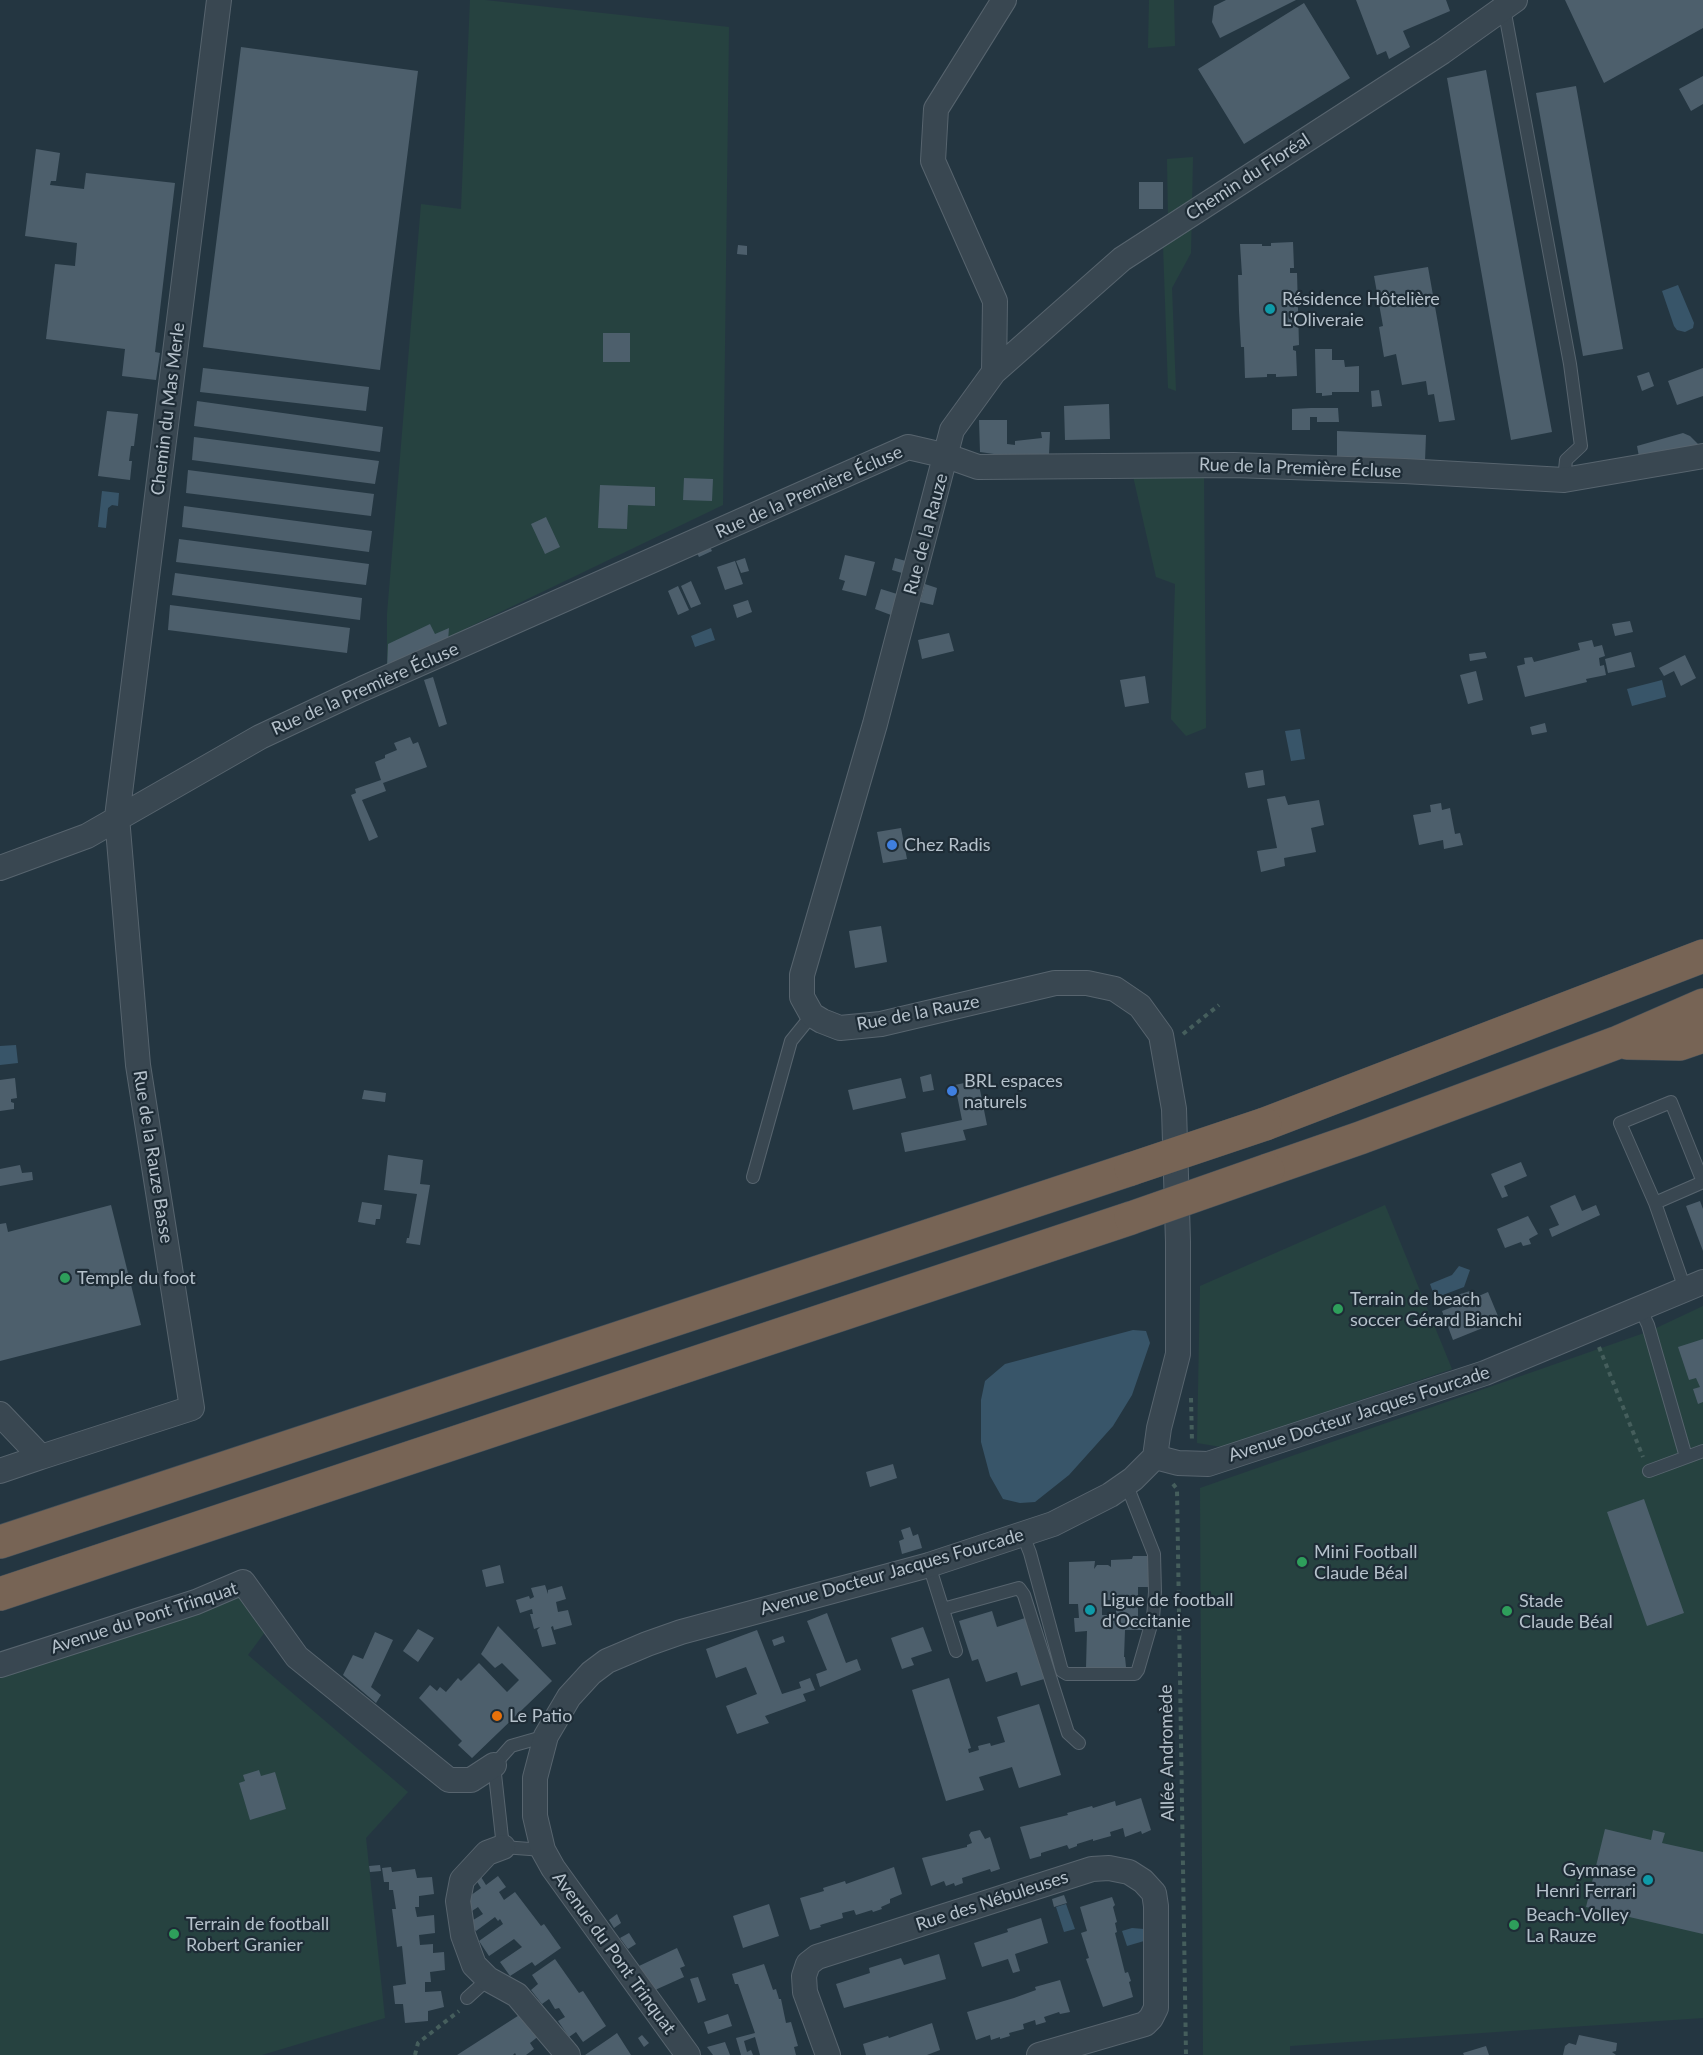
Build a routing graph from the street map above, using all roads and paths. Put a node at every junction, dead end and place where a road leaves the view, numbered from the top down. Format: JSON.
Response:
{"nodes":[{"id":1,"x":219,"y":0,"type":"edge"},
{"id":2,"x":1004,"y":0,"type":"edge"},
{"id":3,"x":1510,"y":4,"type":"edge"},
{"id":4,"x":994,"y":372,"type":"junction"},
{"id":5,"x":947,"y":456,"type":"junction"},
{"id":6,"x":1703,"y":456,"type":"edge"},
{"id":7,"x":1564,"y":480,"type":"junction"},
{"id":8,"x":117,"y":817,"type":"junction"},
{"id":9,"x":0,"y":868,"type":"edge"},
{"id":10,"x":1703,"y":956,"type":"edge"},
{"id":11,"x":1219,"y":1005,"type":"dead end"},
{"id":12,"x":1703,"y":1005,"type":"edge"},
{"id":13,"x":812,"y":1015,"type":"junction"},
{"id":14,"x":1703,"y":1036,"type":"edge"},
{"id":15,"x":1180,"y":1042,"type":"dead end"},
{"id":16,"x":1616,"y":1043,"type":"junction"},
{"id":17,"x":753,"y":1177,"type":"dead end"},
{"id":18,"x":1655,"y":1203,"type":"junction"},
{"id":19,"x":1694,"y":1286,"type":"edge"},
{"id":20,"x":1640,"y":1308,"type":"junction"},
{"id":21,"x":1598,"y":1346,"type":"dead end"},
{"id":22,"x":1191,"y":1395,"type":"dead end"},
{"id":23,"x":0,"y":1414,"type":"edge"},
{"id":24,"x":1193,"y":1446,"type":"dead end"},
{"id":25,"x":1703,"y":1451,"type":"edge"},
{"id":26,"x":41,"y":1457,"type":"junction"},
{"id":27,"x":1155,"y":1457,"type":"junction"},
{"id":28,"x":1686,"y":1457,"type":"junction"},
{"id":29,"x":0,"y":1471,"type":"edge"},
{"id":30,"x":1649,"y":1471,"type":"joint"},
{"id":31,"x":1126,"y":1483,"type":"junction"},
{"id":32,"x":1023,"y":1535,"type":"junction"},
{"id":33,"x":0,"y":1542,"type":"edge"},
{"id":34,"x":930,"y":1565,"type":"junction"},
{"id":35,"x":0,"y":1594,"type":"edge"},
{"id":36,"x":943,"y":1609,"type":"junction"},
{"id":37,"x":956,"y":1651,"type":"dead end"},
{"id":38,"x":0,"y":1665,"type":"edge"},
{"id":39,"x":546,"y":1736,"type":"junction"},
{"id":40,"x":1079,"y":1743,"type":"dead end"},
{"id":41,"x":494,"y":1765,"type":"junction"},
{"id":42,"x":504,"y":1847,"type":"junction"},
{"id":43,"x":543,"y":1850,"type":"junction"},
{"id":44,"x":488,"y":1979,"type":"junction"},
{"id":45,"x":467,"y":1998,"type":"joint"},
{"id":46,"x":558,"y":2052,"type":"edge"},
{"id":47,"x":415,"y":2055,"type":"edge"},
{"id":48,"x":688,"y":2055,"type":"edge"},
{"id":49,"x":828,"y":2055,"type":"edge"},
{"id":50,"x":1039,"y":2055,"type":"edge"},
{"id":51,"x":1186,"y":2055,"type":"edge"}],
"edges":[{"from":1,"to":8,"type":"street","name":"Chemin du Mas Merle"},
{"from":2,"to":4,"type":"street"},
{"from":3,"to":4,"type":"street","name":"Chemin du Floréal"},
{"from":3,"to":7,"type":"lane"},
{"from":4,"to":5,"type":"street","name":"Chemin du Floréal"},
{"from":5,"to":7,"type":"street","name":"Rue de la Première Écluse"},
{"from":5,"to":8,"type":"street","name":"Rue de la Première Écluse"},
{"from":5,"to":13,"type":"street","name":"Rue de la Rauze"},
{"from":6,"to":7,"type":"street","name":"Rue de la Première Écluse"},
{"from":8,"to":9,"type":"street","name":"Rue de la Première Écluse"},
{"from":8,"to":26,"type":"street","name":"Rue de la Rauze Basse"},
{"from":10,"to":33,"type":"highway","bridge":true},
{"from":11,"to":15,"type":"path"},
{"from":12,"to":16,"type":"highway"},
{"from":13,"to":17,"type":"lane"},
{"from":13,"to":27,"type":"street","name":"Rue de la Rauze"},
{"from":14,"to":16,"type":"highway"},
{"from":16,"to":35,"type":"highway","bridge":true},
{"from":18,"to":18,"type":"lane"},
{"from":18,"to":19,"type":"lane"},
{"from":19,"to":20,"type":"street","name":"Avenue Docteur Jacques Fourcade"},
{"from":20,"to":27,"type":"street","name":"Avenue Docteur Jacques Fourcade"},
{"from":20,"to":28,"type":"lane"},
{"from":21,"to":30,"type":"path"},
{"from":22,"to":24,"type":"path"},
{"from":23,"to":26,"type":"street"},
{"from":25,"to":28,"type":"lane"},
{"from":26,"to":29,"type":"street"},
{"from":27,"to":31,"type":"street","name":"Avenue Docteur Jacques Fourcade"},
{"from":27,"to":51,"type":"path","name":"Allée Andromède"},
{"from":28,"to":30,"type":"lane"},
{"from":31,"to":32,"type":"street","name":"Avenue Docteur Jacques Fourcade"},
{"from":31,"to":32,"type":"lane"},
{"from":32,"to":34,"type":"street","name":"Avenue Docteur Jacques Fourcade"},
{"from":34,"to":36,"type":"lane"},
{"from":34,"to":39,"type":"street","name":"Avenue Docteur Jacques Fourcade"},
{"from":36,"to":37,"type":"lane"},
{"from":36,"to":40,"type":"lane"},
{"from":38,"to":41,"type":"street","name":"Avenue du Pont Trinquat"},
{"from":39,"to":41,"type":"lane"},
{"from":39,"to":43,"type":"street","name":"Avenue Docteur Jacques Fourcade"},
{"from":41,"to":42,"type":"lane"},
{"from":42,"to":43,"type":"lane"},
{"from":42,"to":44,"type":"street"},
{"from":43,"to":48,"type":"street","name":"Avenue du Pont Trinquat"},
{"from":44,"to":45,"type":"lane"},
{"from":44,"to":46,"type":"street"},
{"from":45,"to":47,"type":"path"},
{"from":49,"to":50,"type":"street","name":"Rue des Nébuleuses"}]}
